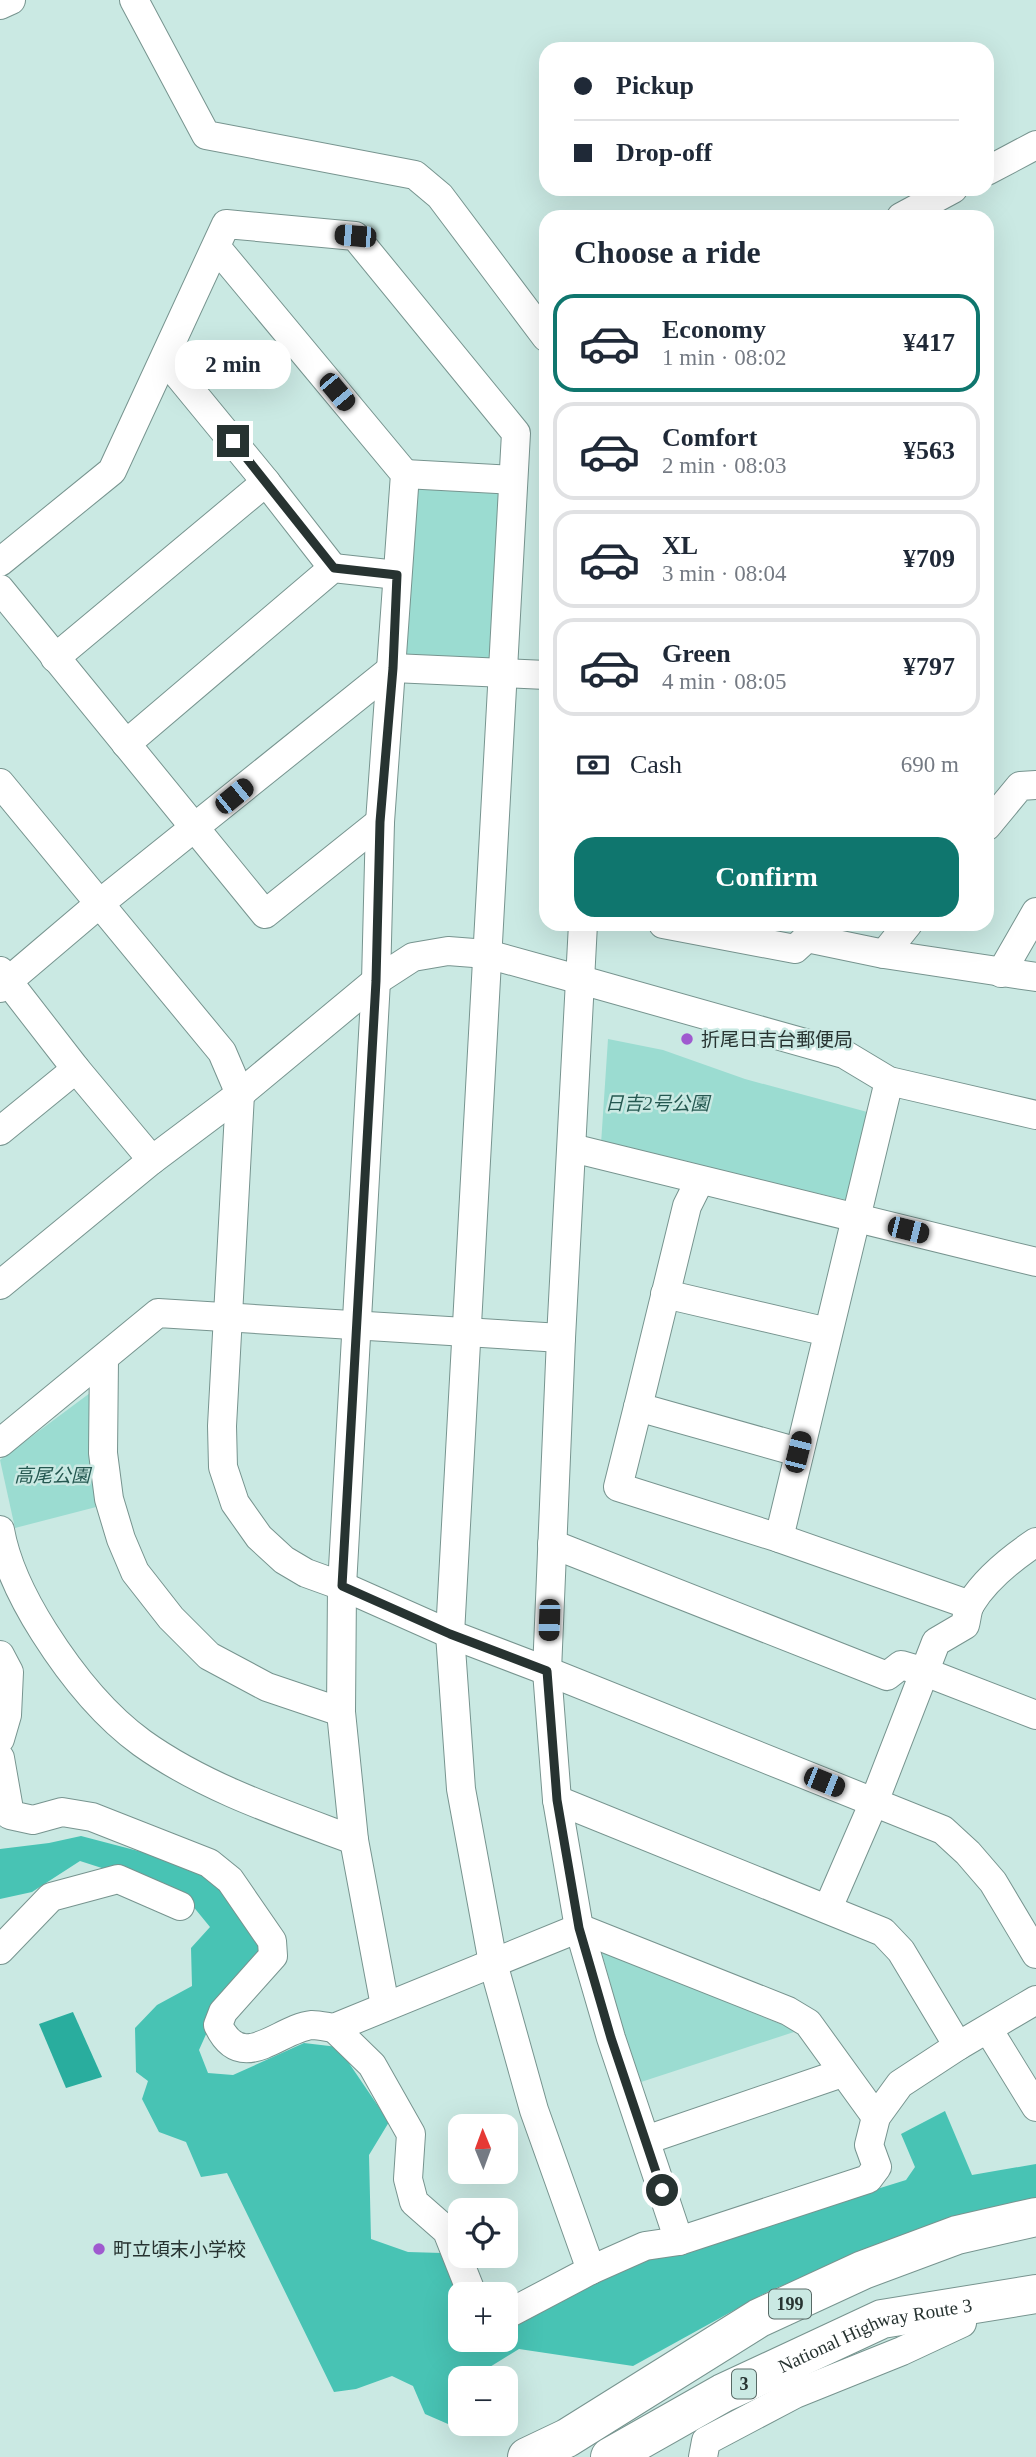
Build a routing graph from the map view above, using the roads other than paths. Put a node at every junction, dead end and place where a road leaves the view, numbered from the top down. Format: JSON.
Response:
{"nodes":[{"id":1,"x":11,"y":0,"type":"edge"},
{"id":2,"x":134,"y":0,"type":"edge"},
{"id":3,"x":0,"y":5,"type":"edge"},
{"id":4,"x":1036,"y":145,"type":"edge"},
{"id":5,"x":994,"y":167,"type":"edge"},
{"id":6,"x":940,"y":196,"type":"edge"},
{"id":7,"x":914,"y":210,"type":"edge"},
{"id":8,"x":217,"y":248,"type":"junction"},
{"id":9,"x":539,"y":328,"type":"edge"},
{"id":10,"x":165,"y":359,"type":"junction"},
{"id":11,"x":405,"y":474,"type":"junction"},
{"id":12,"x":513,"y":480,"type":"junction"},
{"id":13,"x":266,"y":482,"type":"junction"},
{"id":14,"x":0,"y":562,"type":"edge"},
{"id":15,"x":334,"y":568,"type":"junction"},
{"id":16,"x":397,"y":575,"type":"junction"},
{"id":17,"x":0,"y":589,"type":"edge"},
{"id":18,"x":55,"y":658,"type":"junction"},
{"id":19,"x":393,"y":668,"type":"junction"},
{"id":20,"x":505,"y":673,"type":"junction"},
{"id":21,"x":539,"y":674,"type":"edge"},
{"id":22,"x":126,"y":744,"type":"junction"},
{"id":23,"x":0,"y":783,"type":"edge"},
{"id":24,"x":1036,"y":785,"type":"edge"},
{"id":25,"x":994,"y":818,"type":"edge"},
{"id":26,"x":380,"y":822,"type":"junction"},
{"id":27,"x":194,"y":828,"type":"junction"},
{"id":28,"x":99,"y":904,"type":"junction"},
{"id":29,"x":1036,"y":912,"type":"edge"},
{"id":30,"x":583,"y":931,"type":"edge"},
{"id":31,"x":717,"y":931,"type":"edge"},
{"id":32,"x":807,"y":931,"type":"edge"},
{"id":33,"x":902,"y":931,"type":"edge"},
{"id":34,"x":487,"y":954,"type":"junction"},
{"id":35,"x":884,"y":954,"type":"junction"},
{"id":36,"x":1001,"y":973,"type":"junction"},
{"id":37,"x":1036,"y":977,"type":"edge"},
{"id":38,"x":3,"y":980,"type":"edge"},
{"id":39,"x":581,"y":980,"type":"junction"},
{"id":40,"x":376,"y":981,"type":"junction"},
{"id":41,"x":76,"y":1069,"type":"junction"},
{"id":42,"x":889,"y":1081,"type":"junction"},
{"id":43,"x":240,"y":1094,"type":"junction"},
{"id":44,"x":1036,"y":1115,"type":"edge"},
{"id":45,"x":0,"y":1131,"type":"edge"},
{"id":46,"x":572,"y":1148,"type":"junction"},
{"id":47,"x":152,"y":1160,"type":"junction"},
{"id":48,"x":699,"y":1180,"type":"junction"},
{"id":49,"x":857,"y":1217,"type":"junction"},
{"id":50,"x":1036,"y":1262,"type":"edge"},
{"id":51,"x":0,"y":1285,"type":"edge"},
{"id":52,"x":665,"y":1294,"type":"junction"},
{"id":53,"x":229,"y":1317,"type":"junction"},
{"id":54,"x":358,"y":1327,"type":"junction"},
{"id":55,"x":466,"y":1332,"type":"junction"},
{"id":56,"x":828,"y":1332,"type":"junction"},
{"id":57,"x":561,"y":1338,"type":"junction"},
{"id":58,"x":104,"y":1359,"type":"junction"},
{"id":59,"x":638,"y":1407,"type":"junction"},
{"id":60,"x":0,"y":1443,"type":"edge"},
{"id":61,"x":798,"y":1452,"type":"junction"},
{"id":62,"x":0,"y":1530,"type":"edge"},
{"id":63,"x":779,"y":1538,"type":"junction"},
{"id":64,"x":1036,"y":1542,"type":"edge"},
{"id":65,"x":552,"y":1544,"type":"junction"},
{"id":66,"x":342,"y":1586,"type":"junction"},
{"id":67,"x":970,"y":1605,"type":"junction"},
{"id":68,"x":450,"y":1634,"type":"junction"},
{"id":69,"x":0,"y":1656,"type":"edge"},
{"id":70,"x":547,"y":1671,"type":"junction"},
{"id":71,"x":925,"y":1672,"type":"junction"},
{"id":72,"x":341,"y":1712,"type":"junction"},
{"id":73,"x":1036,"y":1715,"type":"edge"},
{"id":74,"x":0,"y":1739,"type":"edge"},
{"id":75,"x":0,"y":1758,"type":"edge"},
{"id":76,"x":557,"y":1800,"type":"junction"},
{"id":77,"x":874,"y":1802,"type":"junction"},
{"id":78,"x":354,"y":1840,"type":"junction"},
{"id":79,"x":180,"y":1906,"type":"dead end"},
{"id":80,"x":828,"y":1908,"type":"junction"},
{"id":81,"x":579,"y":1928,"type":"junction"},
{"id":82,"x":0,"y":1950,"type":"edge"},
{"id":83,"x":1036,"y":1954,"type":"edge"},
{"id":84,"x":493,"y":1963,"type":"junction"},
{"id":85,"x":1036,"y":2000,"type":"edge"},
{"id":86,"x":385,"y":2006,"type":"junction"},
{"id":87,"x":334,"y":2028,"type":"junction"},
{"id":88,"x":988,"y":2029,"type":"junction"},
{"id":89,"x":958,"y":2046,"type":"junction"},
{"id":90,"x":842,"y":2073,"type":"junction"},
{"id":91,"x":1036,"y":2107,"type":"edge"},
{"id":92,"x":876,"y":2118,"type":"junction"},
{"id":93,"x":646,"y":2140,"type":"junction"},
{"id":94,"x":1036,"y":2217,"type":"edge"},
{"id":95,"x":1036,"y":2237,"type":"edge"},
{"id":96,"x":679,"y":2241,"type":"junction"},
{"id":97,"x":591,"y":2270,"type":"junction"},
{"id":98,"x":1036,"y":2274,"type":"edge"},
{"id":99,"x":467,"y":2282,"type":"edge"},
{"id":100,"x":1036,"y":2294,"type":"edge"},
{"id":101,"x":1036,"y":2305,"type":"edge"},
{"id":102,"x":518,"y":2309,"type":"edge"},
{"id":103,"x":1036,"y":2314,"type":"edge"},
{"id":104,"x":882,"y":2319,"type":"junction"},
{"id":105,"x":978,"y":2319,"type":"junction"},
{"id":106,"x":552,"y":2448,"type":"edge"},
{"id":107,"x":527,"y":2457,"type":"edge"},
{"id":108,"x":610,"y":2457,"type":"edge"},
{"id":109,"x":661,"y":2457,"type":"edge"},
{"id":110,"x":703,"y":2457,"type":"edge"}],
"edges":[{"from":1,"to":3,"type":"street"},
{"from":2,"to":9,"type":"street"},
{"from":4,"to":5,"type":"street"},
{"from":6,"to":7,"type":"street"},
{"from":8,"to":10,"type":"street"},
{"from":8,"to":11,"type":"street"},
{"from":8,"to":12,"type":"street"},
{"from":10,"to":13,"type":"street"},
{"from":10,"to":14,"type":"street"},
{"from":11,"to":12,"type":"street"},
{"from":11,"to":16,"type":"street"},
{"from":12,"to":20,"type":"street"},
{"from":13,"to":15,"type":"street"},
{"from":13,"to":18,"type":"street"},
{"from":15,"to":16,"type":"street"},
{"from":15,"to":22,"type":"street"},
{"from":16,"to":19,"type":"street"},
{"from":17,"to":18,"type":"street"},
{"from":18,"to":22,"type":"street"},
{"from":19,"to":20,"type":"street"},
{"from":19,"to":26,"type":"street"},
{"from":19,"to":27,"type":"street"},
{"from":20,"to":21,"type":"street"},
{"from":20,"to":34,"type":"street"},
{"from":22,"to":27,"type":"street"},
{"from":23,"to":28,"type":"street"},
{"from":24,"to":25,"type":"street"},
{"from":26,"to":27,"type":"street"},
{"from":26,"to":40,"type":"street"},
{"from":27,"to":28,"type":"street"},
{"from":28,"to":38,"type":"street"},
{"from":28,"to":43,"type":"street"},
{"from":29,"to":36,"type":"street"},
{"from":30,"to":39,"type":"street"},
{"from":31,"to":32,"type":"street"},
{"from":32,"to":35,"type":"street"},
{"from":33,"to":35,"type":"street"},
{"from":34,"to":39,"type":"street"},
{"from":34,"to":40,"type":"street"},
{"from":34,"to":55,"type":"street"},
{"from":35,"to":36,"type":"street"},
{"from":36,"to":37,"type":"street"},
{"from":38,"to":41,"type":"street"},
{"from":39,"to":42,"type":"street"},
{"from":39,"to":46,"type":"street"},
{"from":40,"to":43,"type":"street"},
{"from":40,"to":54,"type":"street"},
{"from":41,"to":45,"type":"street"},
{"from":41,"to":47,"type":"street"},
{"from":42,"to":44,"type":"street"},
{"from":42,"to":49,"type":"street"},
{"from":43,"to":47,"type":"street"},
{"from":43,"to":53,"type":"street"},
{"from":46,"to":48,"type":"street"},
{"from":46,"to":57,"type":"street"},
{"from":47,"to":51,"type":"street"},
{"from":48,"to":49,"type":"street"},
{"from":48,"to":52,"type":"street"},
{"from":49,"to":50,"type":"street"},
{"from":49,"to":56,"type":"street"},
{"from":52,"to":56,"type":"street"},
{"from":52,"to":59,"type":"street"},
{"from":53,"to":54,"type":"street"},
{"from":53,"to":58,"type":"street"},
{"from":53,"to":66,"type":"street"},
{"from":54,"to":55,"type":"street"},
{"from":54,"to":66,"type":"street"},
{"from":55,"to":57,"type":"street"},
{"from":55,"to":68,"type":"street"},
{"from":56,"to":61,"type":"street"},
{"from":57,"to":65,"type":"street"},
{"from":58,"to":60,"type":"street"},
{"from":58,"to":72,"type":"street"},
{"from":59,"to":61,"type":"street"},
{"from":59,"to":63,"type":"street"},
{"from":61,"to":63,"type":"street"},
{"from":62,"to":78,"type":"street"},
{"from":63,"to":67,"type":"street"},
{"from":64,"to":67,"type":"street"},
{"from":65,"to":70,"type":"street"},
{"from":65,"to":71,"type":"street"},
{"from":66,"to":68,"type":"street"},
{"from":66,"to":72,"type":"street"},
{"from":67,"to":71,"type":"street"},
{"from":68,"to":70,"type":"street"},
{"from":68,"to":84,"type":"street"},
{"from":69,"to":74,"type":"street"},
{"from":70,"to":76,"type":"street"},
{"from":70,"to":77,"type":"street"},
{"from":71,"to":73,"type":"street"},
{"from":71,"to":77,"type":"street"},
{"from":72,"to":78,"type":"street"},
{"from":75,"to":87,"type":"street"},
{"from":76,"to":80,"type":"street"},
{"from":76,"to":81,"type":"street"},
{"from":77,"to":80,"type":"street"},
{"from":77,"to":83,"type":"street"},
{"from":78,"to":86,"type":"street"},
{"from":79,"to":82,"type":"street"},
{"from":80,"to":89,"type":"street"},
{"from":81,"to":84,"type":"street"},
{"from":81,"to":90,"type":"street"},
{"from":81,"to":93,"type":"street"},
{"from":84,"to":86,"type":"street"},
{"from":84,"to":97,"type":"street"},
{"from":85,"to":88,"type":"street"},
{"from":86,"to":87,"type":"street"},
{"from":87,"to":99,"type":"street"},
{"from":88,"to":89,"type":"street"},
{"from":88,"to":91,"type":"street"},
{"from":89,"to":92,"type":"street"},
{"from":90,"to":92,"type":"street"},
{"from":90,"to":93,"type":"street"},
{"from":92,"to":96,"type":"street"},
{"from":93,"to":96,"type":"street"},
{"from":94,"to":106,"type":"highway","number":"199"},
{"from":95,"to":106,"type":"highway","name":"National Highway Route 3","number":"3"},
{"from":96,"to":97,"type":"street"},
{"from":97,"to":102,"type":"street"},
{"from":98,"to":104,"type":"highway"},
{"from":100,"to":104,"type":"highway","name":"National Highway Route 3","number":"3"},
{"from":101,"to":105,"type":"highway"},
{"from":103,"to":105,"type":"highway"},
{"from":104,"to":108,"type":"highway","name":"National Highway Route 3","number":"3"},
{"from":105,"to":109,"type":"highway"},
{"from":105,"to":110,"type":"street"},
{"from":106,"to":107,"type":"highway"}]}
